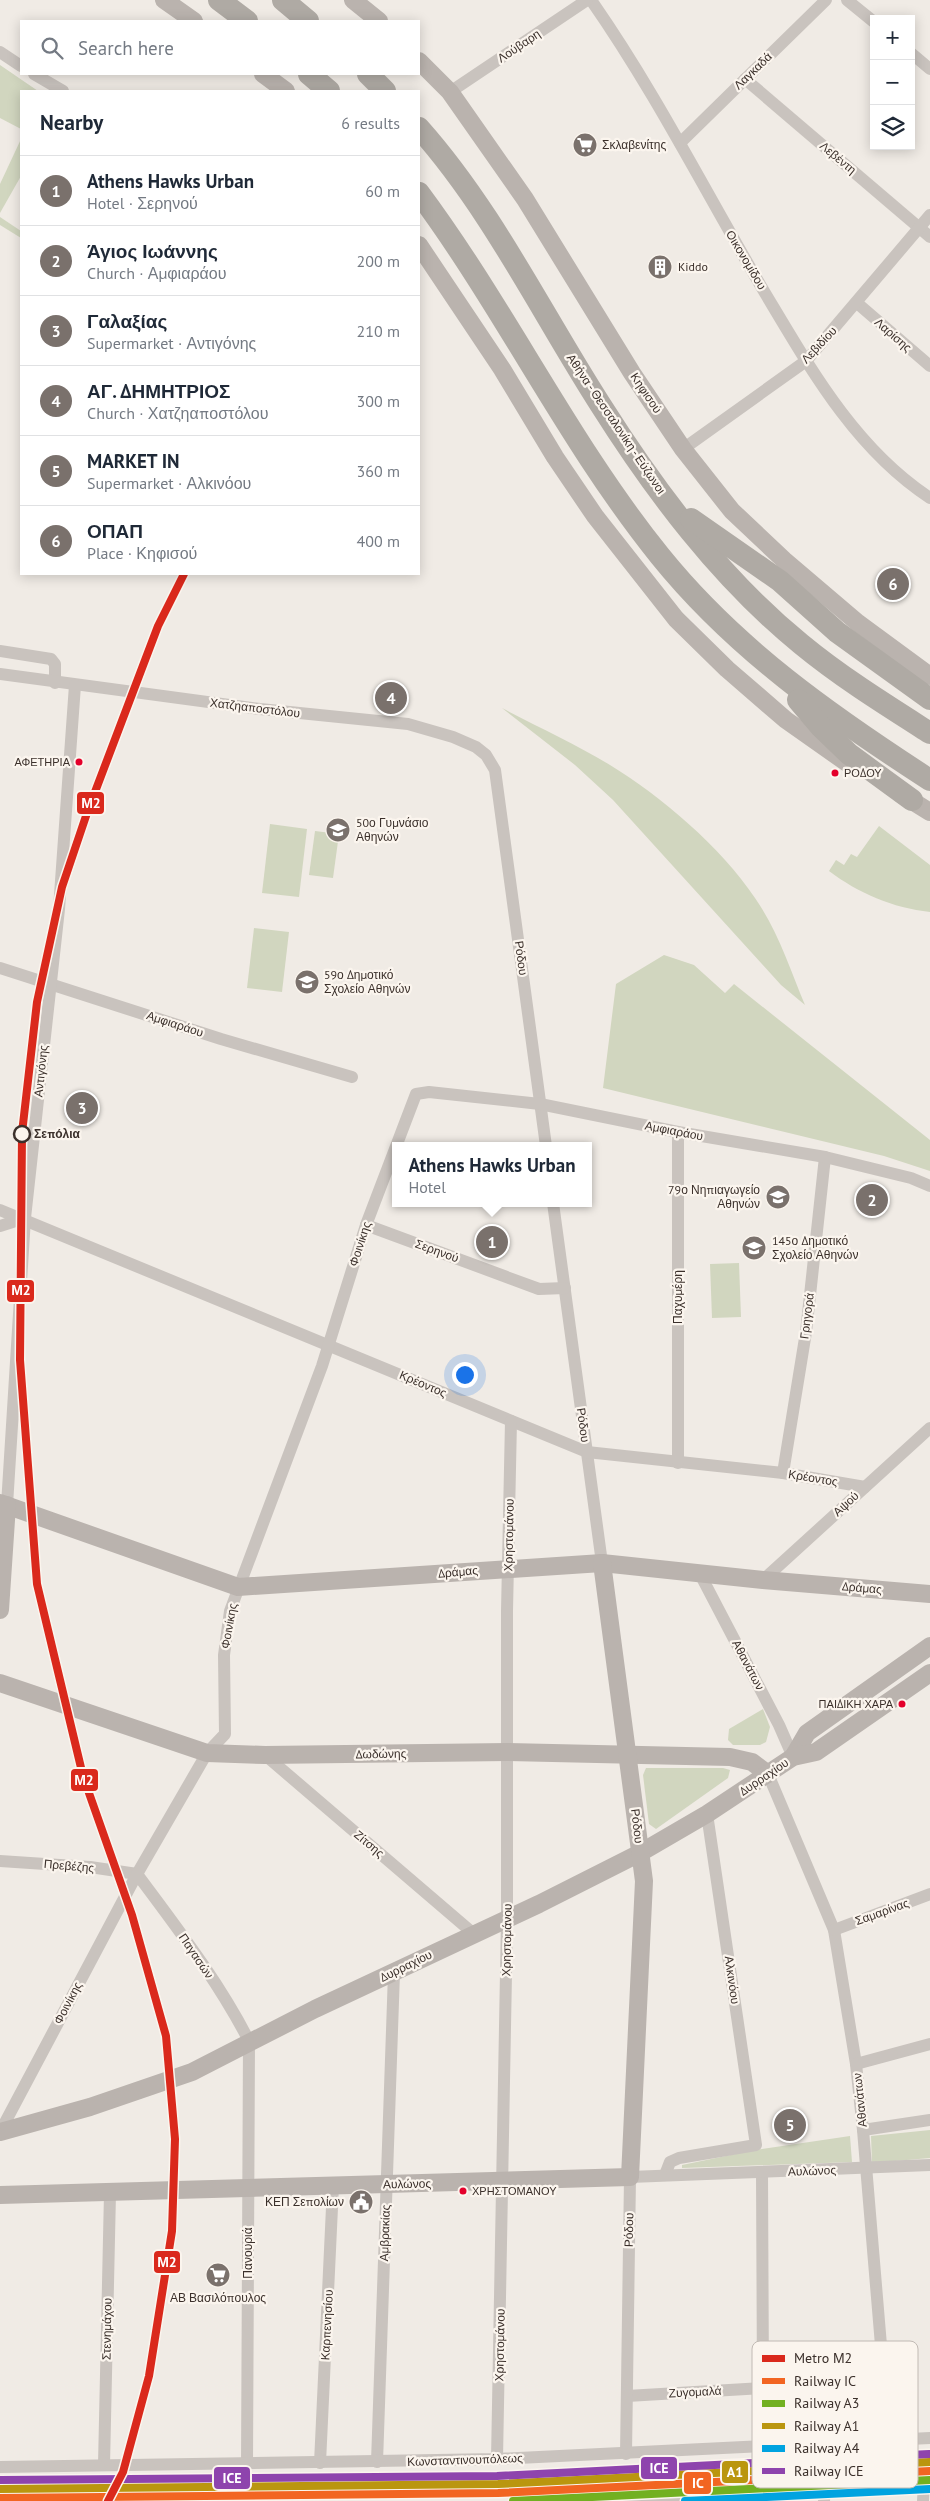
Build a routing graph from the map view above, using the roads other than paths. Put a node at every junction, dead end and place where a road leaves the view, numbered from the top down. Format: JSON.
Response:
{"nodes":[{"id":1,"x":164,"y":0,"type":"edge"},
{"id":2,"x":219,"y":0,"type":"edge"},
{"id":3,"x":283,"y":0,"type":"edge"},
{"id":4,"x":292,"y":0,"type":"edge"},
{"id":5,"x":353,"y":0,"type":"edge"},
{"id":6,"x":589,"y":0,"type":"edge"},
{"id":7,"x":826,"y":0,"type":"edge"},
{"id":8,"x":848,"y":0,"type":"edge"},
{"id":9,"x":870,"y":19,"type":"edge"},
{"id":10,"x":193,"y":20,"type":"edge"},
{"id":11,"x":246,"y":20,"type":"edge"},
{"id":12,"x":307,"y":20,"type":"edge"},
{"id":13,"x":307,"y":20,"type":"edge"},
{"id":14,"x":378,"y":20,"type":"edge"},
{"id":15,"x":0,"y":52,"type":"edge"},
{"id":16,"x":915,"y":56,"type":"edge"},
{"id":17,"x":420,"y":62,"type":"edge"},
{"id":18,"x":20,"y":65,"type":"edge"},
{"id":19,"x":930,"y":69,"type":"edge"},
{"id":20,"x":36,"y":75,"type":"edge"},
{"id":21,"x":264,"y":75,"type":"edge"},
{"id":22,"x":310,"y":75,"type":"edge"},
{"id":23,"x":369,"y":75,"type":"edge"},
{"id":24,"x":745,"y":79,"type":"junction"},
{"id":25,"x":61,"y":90,"type":"edge"},
{"id":26,"x":285,"y":90,"type":"edge"},
{"id":27,"x":328,"y":90,"type":"edge"},
{"id":28,"x":384,"y":90,"type":"edge"},
{"id":29,"x":450,"y":92,"type":"junction"},
{"id":30,"x":420,"y":129,"type":"edge"},
{"id":31,"x":680,"y":143,"type":"junction"},
{"id":32,"x":420,"y":194,"type":"edge"},
{"id":33,"x":930,"y":215,"type":"edge"},
{"id":34,"x":919,"y":228,"type":"junction"},
{"id":35,"x":930,"y":237,"type":"edge"},
{"id":36,"x":420,"y":246,"type":"edge"},
{"id":37,"x":857,"y":303,"type":"junction"},
{"id":38,"x":806,"y":361,"type":"junction"},
{"id":39,"x":930,"y":366,"type":"edge"},
{"id":40,"x":684,"y":449,"type":"junction"},
{"id":41,"x":930,"y":498,"type":"edge"},
{"id":42,"x":669,"y":504,"type":"junction"},
{"id":43,"x":0,"y":651,"type":"edge"},
{"id":44,"x":928,"y":671,"type":"edge"},
{"id":45,"x":775,"y":673,"type":"junction"},
{"id":46,"x":0,"y":674,"type":"edge"},
{"id":47,"x":55,"y":683,"type":"junction"},
{"id":48,"x":75,"y":686,"type":"junction"},
{"id":49,"x":930,"y":699,"type":"edge"},
{"id":50,"x":930,"y":733,"type":"edge"},
{"id":51,"x":495,"y":770,"type":"joint"},
{"id":52,"x":930,"y":780,"type":"edge"},
{"id":53,"x":921,"y":806,"type":"edge"},
{"id":54,"x":0,"y":968,"type":"edge"},
{"id":55,"x":49,"y":984,"type":"junction"},
{"id":56,"x":352,"y":1077,"type":"dead end"},
{"id":57,"x":416,"y":1094,"type":"joint"},
{"id":58,"x":540,"y":1104,"type":"junction"},
{"id":59,"x":678,"y":1132,"type":"junction"},
{"id":60,"x":398,"y":1142,"type":"edge"},
{"id":61,"x":545,"y":1142,"type":"edge"},
{"id":62,"x":392,"y":1157,"type":"edge"},
{"id":63,"x":825,"y":1157,"type":"junction"},
{"id":64,"x":930,"y":1186,"type":"edge"},
{"id":65,"x":554,"y":1207,"type":"edge"},
{"id":66,"x":0,"y":1210,"type":"edge"},
{"id":67,"x":25,"y":1218,"type":"junction"},
{"id":68,"x":366,"y":1225,"type":"junction"},
{"id":69,"x":0,"y":1226,"type":"edge"},
{"id":70,"x":565,"y":1288,"type":"junction"},
{"id":71,"x":328,"y":1344,"type":"junction"},
{"id":72,"x":511,"y":1421,"type":"junction"},
{"id":73,"x":930,"y":1428,"type":"edge"},
{"id":74,"x":587,"y":1452,"type":"junction"},
{"id":75,"x":678,"y":1463,"type":"junction"},
{"id":76,"x":783,"y":1473,"type":"junction"},
{"id":77,"x":865,"y":1487,"type":"junction"},
{"id":78,"x":3,"y":1504,"type":"edge"},
{"id":79,"x":602,"y":1563,"type":"junction"},
{"id":80,"x":508,"y":1568,"type":"junction"},
{"id":81,"x":700,"y":1574,"type":"junction"},
{"id":82,"x":762,"y":1580,"type":"junction"},
{"id":83,"x":238,"y":1587,"type":"junction"},
{"id":84,"x":930,"y":1594,"type":"edge"},
{"id":85,"x":0,"y":1610,"type":"edge"},
{"id":86,"x":930,"y":1646,"type":"edge"},
{"id":87,"x":930,"y":1673,"type":"edge"},
{"id":88,"x":0,"y":1683,"type":"edge"},
{"id":89,"x":508,"y":1752,"type":"junction"},
{"id":90,"x":207,"y":1753,"type":"junction"},
{"id":91,"x":627,"y":1754,"type":"junction"},
{"id":92,"x":265,"y":1755,"type":"junction"},
{"id":93,"x":793,"y":1757,"type":"junction"},
{"id":94,"x":768,"y":1774,"type":"junction"},
{"id":95,"x":707,"y":1814,"type":"junction"},
{"id":96,"x":640,"y":1853,"type":"junction"},
{"id":97,"x":0,"y":1861,"type":"edge"},
{"id":98,"x":137,"y":1874,"type":"junction"},
{"id":99,"x":930,"y":1894,"type":"edge"},
{"id":100,"x":508,"y":1919,"type":"junction"},
{"id":101,"x":834,"y":1930,"type":"junction"},
{"id":102,"x":474,"y":1934,"type":"junction"},
{"id":103,"x":394,"y":1973,"type":"junction"},
{"id":104,"x":248,"y":2041,"type":"junction"},
{"id":105,"x":930,"y":2044,"type":"edge"},
{"id":106,"x":856,"y":2064,"type":"junction"},
{"id":107,"x":930,"y":2120,"type":"edge"},
{"id":108,"x":863,"y":2130,"type":"junction"},
{"id":109,"x":0,"y":2132,"type":"edge"},
{"id":110,"x":930,"y":2165,"type":"edge"},
{"id":111,"x":866,"y":2169,"type":"junction"},
{"id":112,"x":762,"y":2173,"type":"junction"},
{"id":113,"x":665,"y":2175,"type":"junction"},
{"id":114,"x":630,"y":2177,"type":"junction"},
{"id":115,"x":502,"y":2182,"type":"junction"},
{"id":116,"x":387,"y":2184,"type":"junction"},
{"id":117,"x":333,"y":2186,"type":"junction"},
{"id":118,"x":248,"y":2189,"type":"junction"},
{"id":119,"x":110,"y":2194,"type":"junction"},
{"id":120,"x":0,"y":2196,"type":"edge"},
{"id":121,"x":763,"y":2341,"type":"edge"},
{"id":122,"x":881,"y":2341,"type":"edge"},
{"id":123,"x":752,"y":2389,"type":"edge"},
{"id":124,"x":627,"y":2396,"type":"junction"},
{"id":125,"x":752,"y":2449,"type":"edge"},
{"id":126,"x":626,"y":2454,"type":"junction"},
{"id":127,"x":498,"y":2460,"type":"junction"},
{"id":128,"x":377,"y":2462,"type":"junction"},
{"id":129,"x":320,"y":2463,"type":"junction"},
{"id":130,"x":247,"y":2464,"type":"junction"},
{"id":131,"x":104,"y":2465,"type":"junction"},
{"id":132,"x":0,"y":2466,"type":"edge"},
{"id":133,"x":927,"y":2483,"type":"edge"},
{"id":134,"x":825,"y":2488,"type":"joint"},
{"id":135,"x":621,"y":2500,"type":"edge"},
{"id":136,"x":584,"y":2501,"type":"edge"},
{"id":137,"x":824,"y":2501,"type":"edge"},
{"id":138,"x":923,"y":2501,"type":"edge"}],
"edges":[{"from":1,"to":10,"type":"main road"},
{"from":2,"to":11,"type":"highway"},
{"from":3,"to":12,"type":"highway"},
{"from":4,"to":13,"type":"highway"},
{"from":5,"to":14,"type":"main road"},
{"from":6,"to":29,"type":"street","name":"Λούβαρη"},
{"from":6,"to":31,"type":"street","name":"Οικονομίδου"},
{"from":7,"to":24,"type":"street","name":"Λαγκαδά"},
{"from":8,"to":9,"type":"street"},
{"from":15,"to":18,"type":"street"},
{"from":16,"to":19,"type":"street"},
{"from":17,"to":29,"type":"main road","name":"Κηφισού"},
{"from":20,"to":25,"type":"street"},
{"from":21,"to":26,"type":"main road"},
{"from":22,"to":27,"type":"highway"},
{"from":23,"to":28,"type":"highway"},
{"from":24,"to":31,"type":"street","name":"Λαγκαδά"},
{"from":24,"to":34,"type":"street","name":"Λεβέντη"},
{"from":29,"to":40,"type":"main road","name":"Κηφισού"},
{"from":30,"to":42,"type":"highway","name":"Αθήνα - Θεσσαλονίκη - Εύζωνοι"},
{"from":31,"to":38,"type":"street","name":"Οικονομίδου"},
{"from":32,"to":45,"type":"highway"},
{"from":33,"to":34,"type":"street","name":"Λεβιδίου"},
{"from":34,"to":35,"type":"street","name":"Λεβέντη"},
{"from":34,"to":37,"type":"street","name":"Λεβιδίου"},
{"from":36,"to":53,"type":"main road"},
{"from":37,"to":38,"type":"street","name":"Λεβιδίου"},
{"from":37,"to":39,"type":"street","name":"Λαρίσης"},
{"from":38,"to":40,"type":"street","name":"Λεβιδίου"},
{"from":38,"to":41,"type":"street","name":"Οικονομίδου"},
{"from":40,"to":44,"type":"main road","name":"Κηφισού"},
{"from":42,"to":49,"type":"highway"},
{"from":42,"to":50,"type":"highway","name":"Αθήνα - Θεσσαλονίκη - Εύζωνοι"},
{"from":43,"to":47,"type":"street"},
{"from":45,"to":52,"type":"highway"},
{"from":45,"to":53,"type":"highway"},
{"from":46,"to":47,"type":"street","name":"Χατζηαποστόλου"},
{"from":47,"to":48,"type":"street","name":"Χατζηαποστόλου"},
{"from":48,"to":51,"type":"street","name":"Χατζηαποστόλου"},
{"from":48,"to":55,"type":"street","name":"Αντιγόνης"},
{"from":51,"to":58,"type":"street","name":"Ρόδου"},
{"from":54,"to":55,"type":"street","name":"Αμφιαράου"},
{"from":55,"to":56,"type":"street","name":"Αμφιαράου"},
{"from":55,"to":67,"type":"street","name":"Αντιγόνης"},
{"from":57,"to":58,"type":"street","name":"Αμφιαράου"},
{"from":57,"to":60,"type":"street","name":"Φοινίκης"},
{"from":58,"to":59,"type":"street","name":"Αμφιαράου"},
{"from":58,"to":61,"type":"street","name":"Ρόδου"},
{"from":59,"to":63,"type":"street","name":"Αμφιαράου"},
{"from":59,"to":75,"type":"street","name":"Παχυμέρη"},
{"from":62,"to":68,"type":"street","name":"Φοινίκης"},
{"from":63,"to":64,"type":"street","name":"Αμφιαράου"},
{"from":63,"to":76,"type":"street","name":"Γρηγορά"},
{"from":65,"to":70,"type":"street","name":"Ρόδου"},
{"from":66,"to":67,"type":"street","name":"Κρέοντος"},
{"from":67,"to":69,"type":"street"},
{"from":67,"to":71,"type":"street","name":"Κρέοντος"},
{"from":67,"to":78,"type":"street","name":"Αντιγόνης"},
{"from":68,"to":70,"type":"street","name":"Σερηνού"},
{"from":68,"to":71,"type":"street","name":"Φοινίκης"},
{"from":70,"to":74,"type":"street","name":"Ρόδου"},
{"from":71,"to":72,"type":"street","name":"Κρέοντος"},
{"from":71,"to":83,"type":"street","name":"Φοινίκης"},
{"from":72,"to":74,"type":"street","name":"Κρέοντος"},
{"from":72,"to":80,"type":"street","name":"Χρηστομάνου"},
{"from":73,"to":77,"type":"street","name":"Αψού"},
{"from":74,"to":75,"type":"street","name":"Κρέοντος"},
{"from":74,"to":79,"type":"street","name":"Ρόδου"},
{"from":75,"to":76,"type":"street","name":"Κρέοντος"},
{"from":76,"to":77,"type":"street","name":"Κρέοντος"},
{"from":77,"to":82,"type":"street","name":"Αψού"},
{"from":78,"to":83,"type":"main road","name":"Δράμας"},
{"from":78,"to":85,"type":"main road"},
{"from":79,"to":80,"type":"main road","name":"Δράμας"},
{"from":79,"to":81,"type":"main road","name":"Δράμας"},
{"from":79,"to":91,"type":"main road","name":"Ρόδου"},
{"from":80,"to":83,"type":"main road","name":"Δράμας"},
{"from":80,"to":89,"type":"street","name":"Χρηστομάνου"},
{"from":81,"to":82,"type":"main road","name":"Δράμας"},
{"from":81,"to":93,"type":"street","name":"Αθανάτων"},
{"from":82,"to":84,"type":"main road","name":"Δράμας"},
{"from":83,"to":90,"type":"street","name":"Φοινίκης"},
{"from":86,"to":93,"type":"main road","name":"Δυρραχίου"},
{"from":87,"to":93,"type":"main road","name":"Δυρραχίου"},
{"from":88,"to":90,"type":"main road","name":"Δωδώνης"},
{"from":89,"to":91,"type":"main road","name":"Δωδώνης"},
{"from":89,"to":92,"type":"main road","name":"Δωδώνης"},
{"from":89,"to":100,"type":"street","name":"Χρηστομάνου"},
{"from":90,"to":92,"type":"main road","name":"Δωδώνης"},
{"from":90,"to":98,"type":"street","name":"Φοινίκης"},
{"from":91,"to":94,"type":"main road","name":"Δωδώνης"},
{"from":91,"to":96,"type":"main road","name":"Ρόδου"},
{"from":92,"to":102,"type":"street","name":"Ζίτσης"},
{"from":93,"to":94,"type":"main road","name":"Δυρραχίου"},
{"from":94,"to":95,"type":"main road","name":"Δυρραχίου"},
{"from":94,"to":101,"type":"street","name":"Αθανάτων"},
{"from":95,"to":96,"type":"main road","name":"Δυρραχίου"},
{"from":95,"to":113,"type":"street","name":"Αλκινόου"},
{"from":96,"to":100,"type":"main road","name":"Δυρραχίου"},
{"from":96,"to":114,"type":"main road","name":"Ρόδου"},
{"from":97,"to":98,"type":"street","name":"Πρεβέζης"},
{"from":98,"to":104,"type":"street","name":"Παγασών"},
{"from":98,"to":109,"type":"street","name":"Φοινίκης"},
{"from":99,"to":101,"type":"street","name":"Σαμαρίνας"},
{"from":100,"to":102,"type":"main road","name":"Δυρραχίου"},
{"from":100,"to":115,"type":"street","name":"Χρηστομάνου"},
{"from":101,"to":106,"type":"street","name":"Αθανάτων"},
{"from":102,"to":103,"type":"main road","name":"Δυρραχίου"},
{"from":103,"to":104,"type":"main road","name":"Δυρραχίου"},
{"from":103,"to":116,"type":"street","name":"Αμβρακίας"},
{"from":104,"to":109,"type":"main road","name":"Δυρραχίου"},
{"from":104,"to":118,"type":"street","name":"Πανουριά"},
{"from":105,"to":106,"type":"street"},
{"from":106,"to":108,"type":"street","name":"Αθανάτων"},
{"from":107,"to":108,"type":"street"},
{"from":108,"to":111,"type":"street","name":"Αθανάτων"},
{"from":110,"to":111,"type":"street","name":"Αυλώνος"},
{"from":111,"to":112,"type":"street","name":"Αυλώνος"},
{"from":111,"to":122,"type":"street","name":"Αθανάτων"},
{"from":112,"to":113,"type":"street","name":"Αυλώνος"},
{"from":112,"to":121,"type":"street"},
{"from":113,"to":114,"type":"street","name":"Αυλώνος"},
{"from":114,"to":115,"type":"main road","name":"Αυλώνος"},
{"from":114,"to":124,"type":"street","name":"Ρόδου"},
{"from":115,"to":116,"type":"main road","name":"Αυλώνος"},
{"from":115,"to":127,"type":"street","name":"Χρηστομάνου"},
{"from":116,"to":117,"type":"main road","name":"Αυλώνος"},
{"from":116,"to":128,"type":"street","name":"Αμβρακίας"},
{"from":117,"to":118,"type":"main road","name":"Αυλώνος"},
{"from":117,"to":129,"type":"street","name":"Καρπενησίου"},
{"from":118,"to":119,"type":"main road","name":"Αυλώνος"},
{"from":118,"to":130,"type":"street","name":"Πανουριά"},
{"from":119,"to":120,"type":"main road","name":"Αυλώνος"},
{"from":119,"to":131,"type":"street","name":"Στενημάχου"},
{"from":123,"to":124,"type":"street","name":"Ζυγομαλά"},
{"from":124,"to":126,"type":"street","name":"Ρόδου"},
{"from":125,"to":126,"type":"street","name":"Κωνσταντινουπόλεως"},
{"from":126,"to":127,"type":"street","name":"Κωνσταντινουπόλεως"},
{"from":127,"to":128,"type":"street","name":"Κωνσταντινουπόλεως"},
{"from":128,"to":129,"type":"street","name":"Κωνσταντινουπόλεως"},
{"from":129,"to":130,"type":"street","name":"Κωνσταντινουπόλεως"},
{"from":130,"to":131,"type":"street","name":"Κωνσταντινουπόλεως"},
{"from":131,"to":132,"type":"street","name":"Κωνσταντινουπόλεως"},
{"from":133,"to":138,"type":"street"},
{"from":134,"to":135,"type":"street"},
{"from":134,"to":137,"type":"street"},
{"from":135,"to":136,"type":"street"}]}
